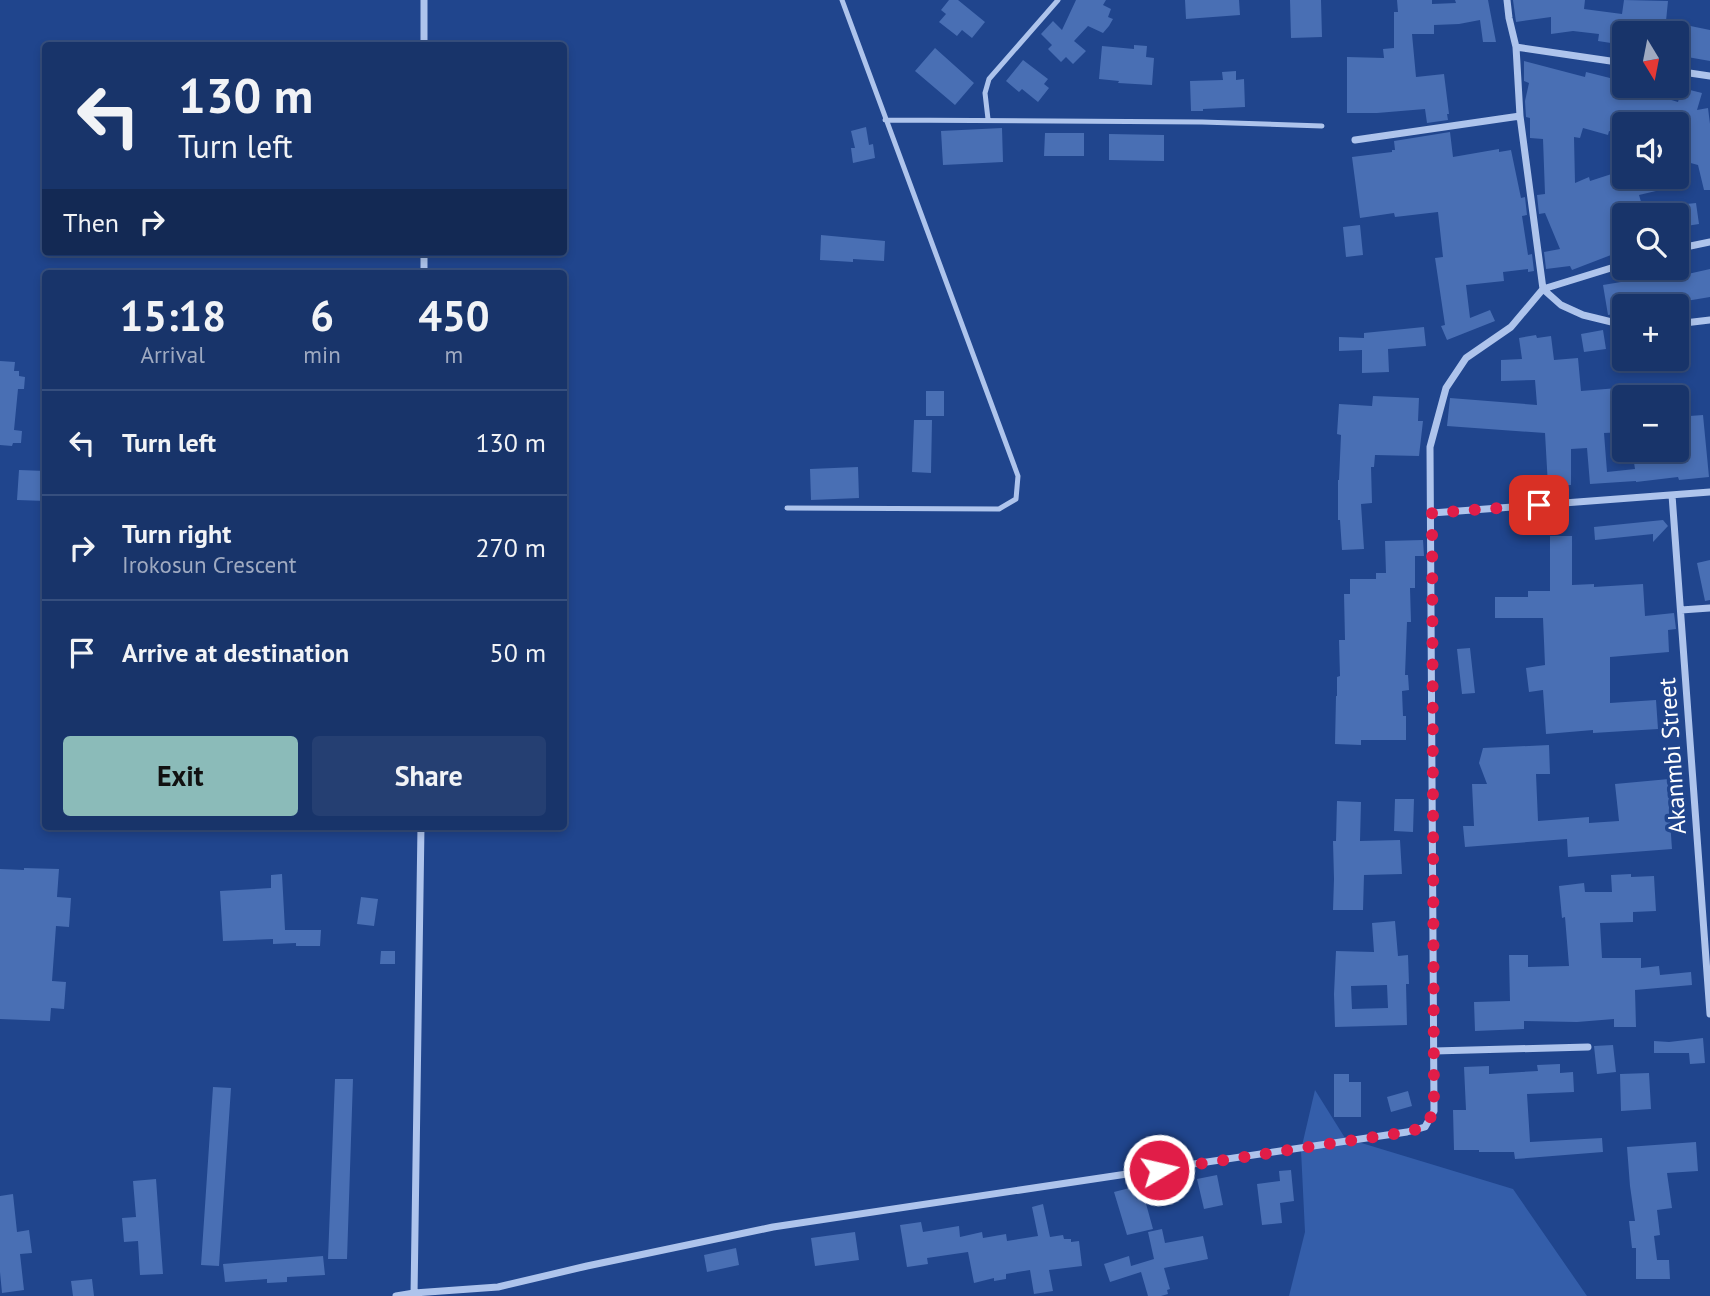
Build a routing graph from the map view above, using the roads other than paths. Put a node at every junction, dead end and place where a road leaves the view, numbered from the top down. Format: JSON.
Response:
{"nodes":[{"id":1,"x":424,"y":0,"type":"edge"},
{"id":2,"x":842,"y":0,"type":"edge"},
{"id":3,"x":1058,"y":0,"type":"edge"},
{"id":4,"x":1507,"y":0,"type":"edge"},
{"id":5,"x":424,"y":42,"type":"edge"},
{"id":6,"x":1516,"y":47,"type":"junction"},
{"id":7,"x":1612,"y":61,"type":"edge"},
{"id":8,"x":1689,"y":73,"type":"edge"},
{"id":9,"x":1710,"y":76,"type":"edge"},
{"id":10,"x":1520,"y":116,"type":"junction"},
{"id":11,"x":885,"y":120,"type":"junction"},
{"id":12,"x":988,"y":120,"type":"junction"},
{"id":13,"x":1322,"y":126,"type":"dead end"},
{"id":14,"x":1355,"y":140,"type":"dead end"},
{"id":15,"x":1710,"y":242,"type":"edge"},
{"id":16,"x":1689,"y":246,"type":"edge"},
{"id":17,"x":1612,"y":268,"type":"edge"},
{"id":18,"x":1543,"y":289,"type":"junction"},
{"id":19,"x":1710,"y":320,"type":"edge"},
{"id":20,"x":1612,"y":322,"type":"edge"},
{"id":21,"x":1689,"y":322,"type":"edge"},
{"id":22,"x":1710,"y":492,"type":"edge"},
{"id":23,"x":1672,"y":495,"type":"junction"},
{"id":24,"x":787,"y":508,"type":"dead end"},
{"id":25,"x":1432,"y":513,"type":"junction"},
{"id":26,"x":1710,"y":608,"type":"edge"},
{"id":27,"x":1681,"y":610,"type":"junction"},
{"id":28,"x":421,"y":830,"type":"edge"},
{"id":29,"x":1710,"y":1014,"type":"edge"},
{"id":30,"x":1588,"y":1047,"type":"dead end"},
{"id":31,"x":1434,"y":1051,"type":"junction"},
{"id":32,"x":414,"y":1295,"type":"edge"},
{"id":33,"x":396,"y":1296,"type":"edge"}],
"edges":[{"from":1,"to":5,"type":"street"},
{"from":2,"to":11,"type":"lane"},
{"from":3,"to":12,"type":"lane"},
{"from":4,"to":6,"type":"street"},
{"from":6,"to":7,"type":"street"},
{"from":6,"to":10,"type":"street"},
{"from":8,"to":9,"type":"street"},
{"from":10,"to":14,"type":"street"},
{"from":10,"to":18,"type":"street"},
{"from":11,"to":12,"type":"lane"},
{"from":11,"to":24,"type":"lane"},
{"from":12,"to":13,"type":"lane"},
{"from":15,"to":16,"type":"street"},
{"from":17,"to":18,"type":"street"},
{"from":18,"to":20,"type":"street"},
{"from":18,"to":25,"type":"street"},
{"from":19,"to":21,"type":"street"},
{"from":22,"to":23,"type":"street"},
{"from":23,"to":25,"type":"street"},
{"from":23,"to":27,"type":"street","name":"Akanmbi Street"},
{"from":25,"to":31,"type":"street"},
{"from":26,"to":27,"type":"street"},
{"from":27,"to":29,"type":"street","name":"Akanmbi Street"},
{"from":28,"to":32,"type":"street"},
{"from":30,"to":31,"type":"street"},
{"from":31,"to":32,"type":"street"},
{"from":32,"to":33,"type":"street"}]}
